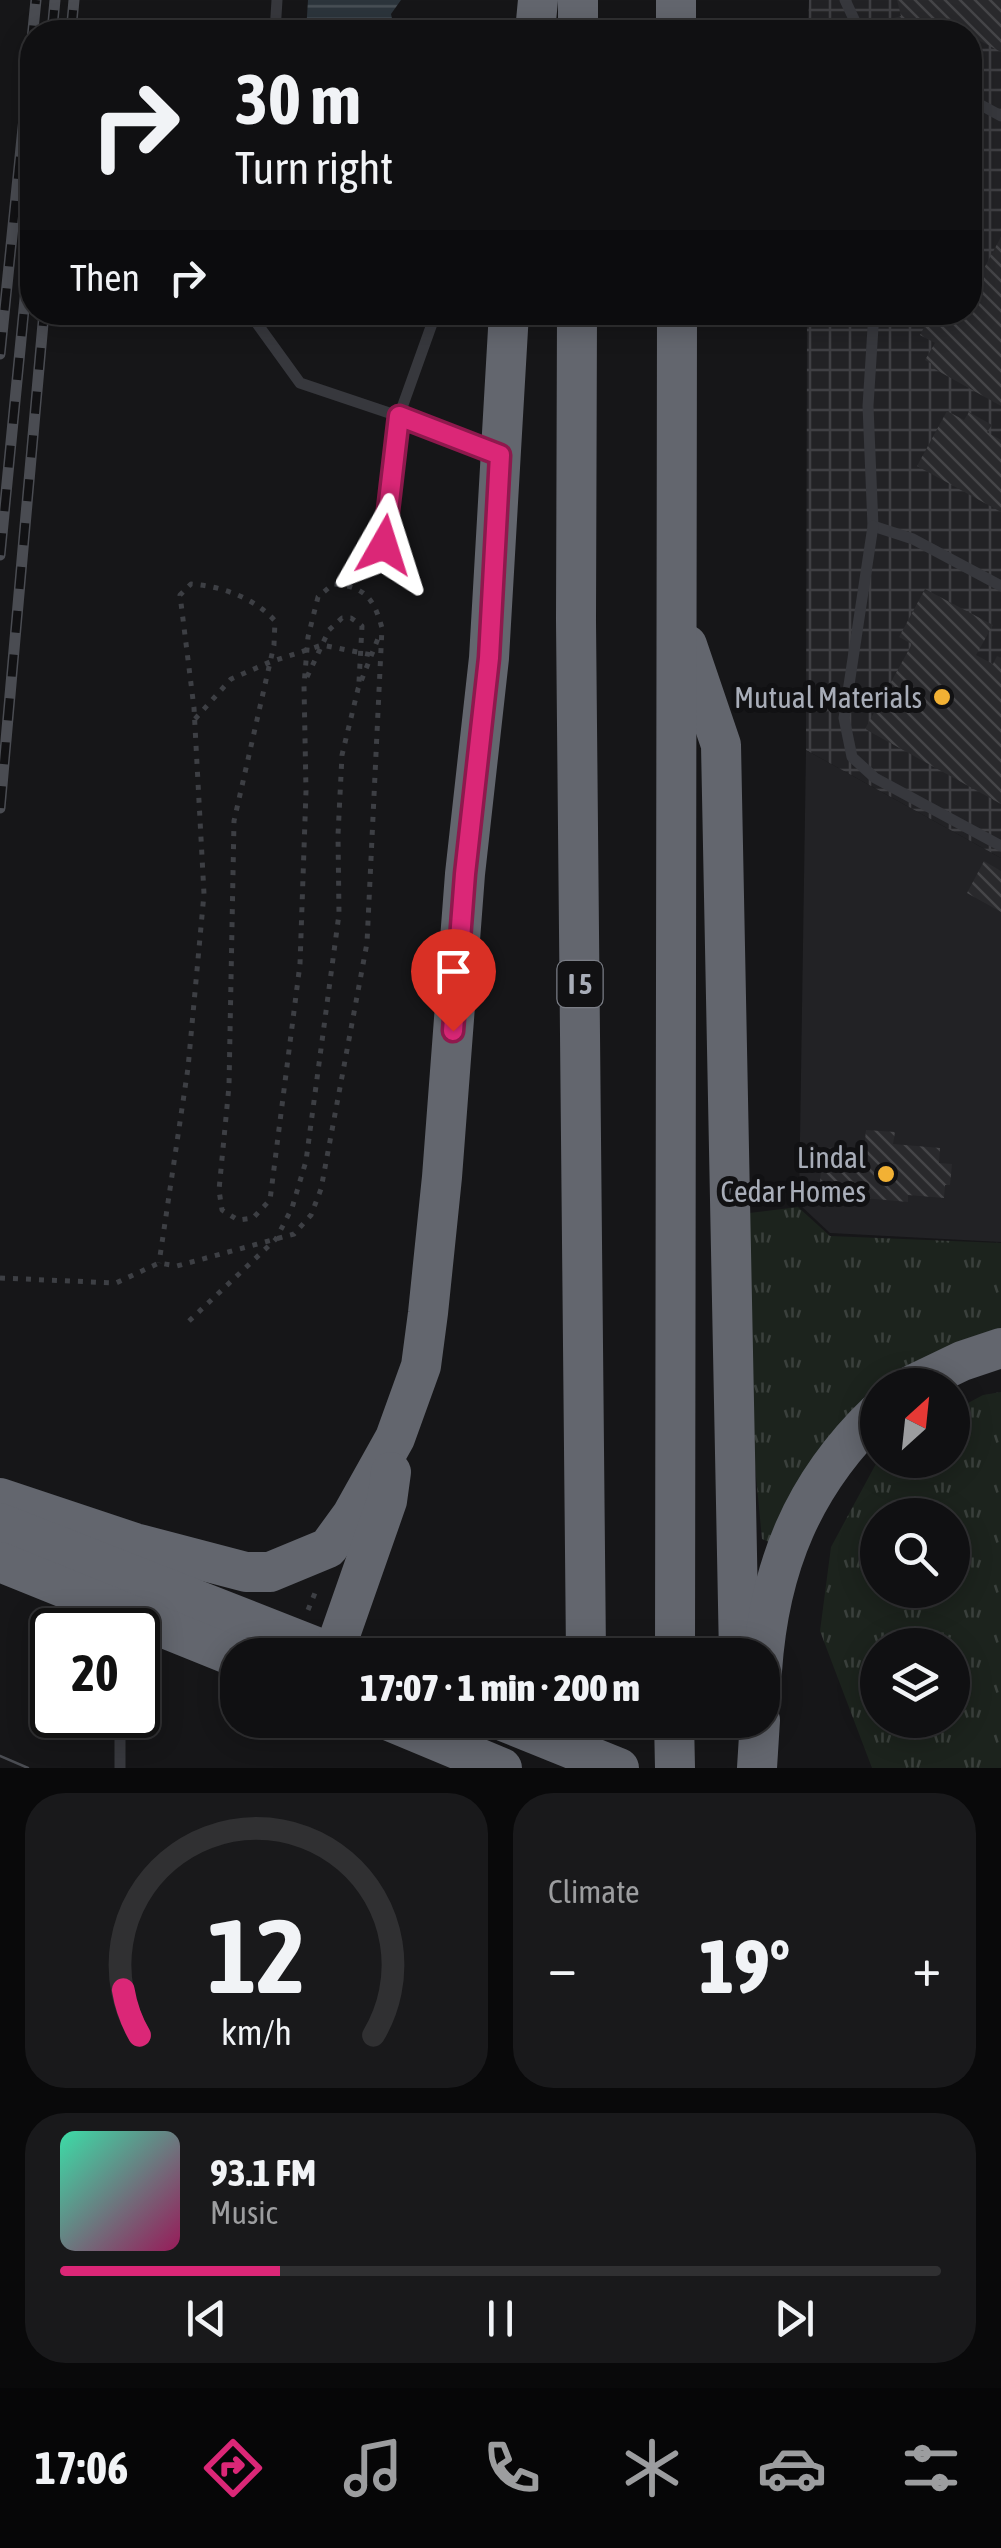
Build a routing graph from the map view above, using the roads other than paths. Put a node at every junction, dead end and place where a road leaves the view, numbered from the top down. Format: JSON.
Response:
{"nodes":[{"id":1,"x":258,"y":325,"type":"edge"},
{"id":2,"x":432,"y":325,"type":"edge"},
{"id":3,"x":508,"y":325,"type":"edge"},
{"id":4,"x":577,"y":325,"type":"edge"},
{"id":5,"x":677,"y":325,"type":"edge"},
{"id":6,"x":873,"y":325,"type":"edge"},
{"id":7,"x":399,"y":416,"type":"junction"},
{"id":8,"x":500,"y":455,"type":"junction"},
{"id":9,"x":873,"y":526,"type":"junction"},
{"id":10,"x":384,"y":545,"type":"dead end"},
{"id":11,"x":1001,"y":586,"type":"edge"},
{"id":12,"x":676,"y":612,"type":"junction"},
{"id":13,"x":1001,"y":846,"type":"edge"},
{"id":14,"x":1001,"y":1348,"type":"edge"},
{"id":15,"x":947,"y":1368,"type":"edge"},
{"id":16,"x":860,"y":1429,"type":"edge"},
{"id":17,"x":395,"y":1438,"type":"junction"},
{"id":18,"x":0,"y":1498,"type":"edge"},
{"id":19,"x":0,"y":1523,"type":"edge"},
{"id":20,"x":44,"y":1545,"type":"junction"},
{"id":21,"x":0,"y":1562,"type":"edge"},
{"id":22,"x":113,"y":1608,"type":"edge"},
{"id":23,"x":160,"y":1632,"type":"edge"},
{"id":24,"x":291,"y":1638,"type":"edge"},
{"id":25,"x":340,"y":1638,"type":"edge"},
{"id":26,"x":586,"y":1638,"type":"edge"},
{"id":27,"x":674,"y":1638,"type":"edge"},
{"id":28,"x":740,"y":1638,"type":"edge"},
{"id":29,"x":768,"y":1638,"type":"edge"},
{"id":30,"x":220,"y":1652,"type":"edge"},
{"id":31,"x":120,"y":1738,"type":"edge"},
{"id":32,"x":429,"y":1738,"type":"edge"},
{"id":33,"x":545,"y":1738,"type":"edge"},
{"id":34,"x":587,"y":1738,"type":"edge"},
{"id":35,"x":674,"y":1738,"type":"edge"},
{"id":36,"x":741,"y":1738,"type":"edge"},
{"id":37,"x":758,"y":1738,"type":"edge"},
{"id":38,"x":120,"y":1768,"type":"edge"},
{"id":39,"x":502,"y":1768,"type":"edge"},
{"id":40,"x":588,"y":1768,"type":"edge"},
{"id":41,"x":619,"y":1768,"type":"edge"},
{"id":42,"x":675,"y":1768,"type":"edge"},
{"id":43,"x":742,"y":1768,"type":"edge"},
{"id":44,"x":756,"y":1768,"type":"edge"}],
"edges":[{"from":1,"to":7,"type":"lane"},
{"from":2,"to":7,"type":"lane"},
{"from":3,"to":8,"type":"highway"},
{"from":4,"to":26,"type":"highway","number":"I 5"},
{"from":5,"to":12,"type":"highway"},
{"from":6,"to":9,"type":"lane"},
{"from":7,"to":8,"type":"lane"},
{"from":7,"to":10,"type":"lane"},
{"from":8,"to":17,"type":"highway"},
{"from":9,"to":11,"type":"lane"},
{"from":9,"to":13,"type":"lane"},
{"from":12,"to":27,"type":"highway"},
{"from":12,"to":28,"type":"highway"},
{"from":14,"to":15,"type":"highway"},
{"from":16,"to":29,"type":"highway"},
{"from":17,"to":20,"type":"highway"},
{"from":17,"to":25,"type":"highway"},
{"from":18,"to":20,"type":"highway"},
{"from":19,"to":20,"type":"highway"},
{"from":20,"to":21,"type":"highway"},
{"from":20,"to":22,"type":"highway"},
{"from":20,"to":24,"type":"highway"},
{"from":23,"to":30,"type":"highway"},
{"from":31,"to":38,"type":"lane"},
{"from":32,"to":39,"type":"highway"},
{"from":33,"to":41,"type":"highway"},
{"from":34,"to":40,"type":"highway"},
{"from":35,"to":42,"type":"highway"},
{"from":36,"to":43,"type":"highway"},
{"from":37,"to":44,"type":"highway"}]}
